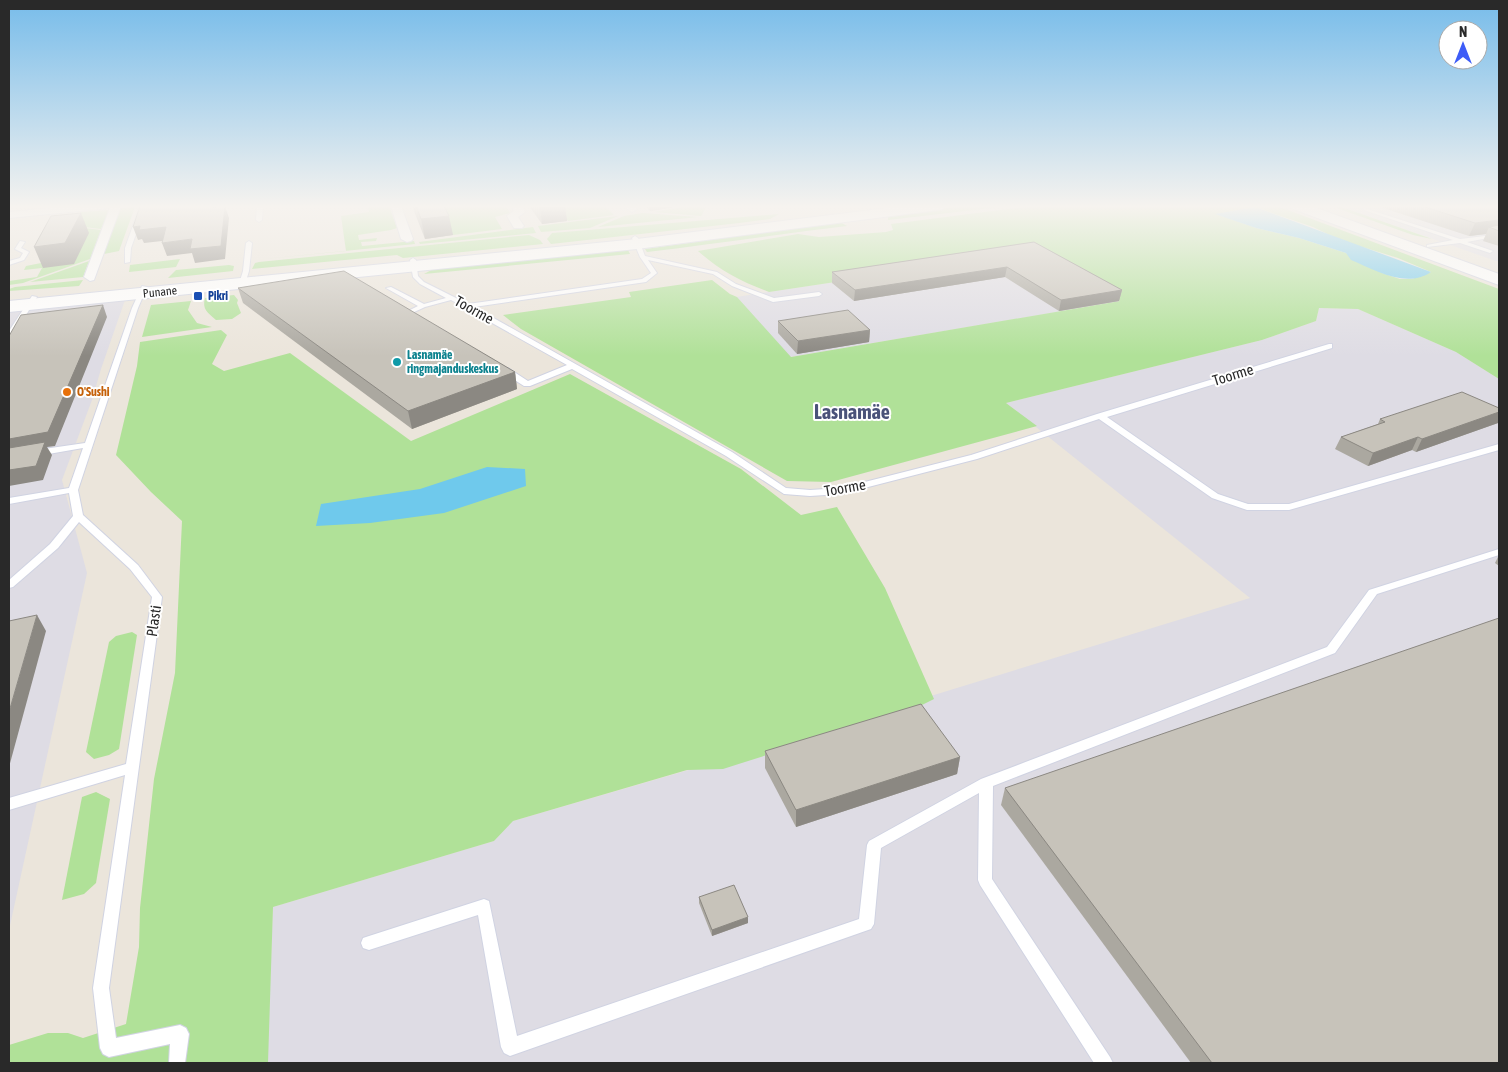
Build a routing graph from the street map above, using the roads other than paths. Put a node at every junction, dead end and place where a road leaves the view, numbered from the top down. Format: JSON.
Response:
{"nodes":[{"id":1,"x":24,"y":256,"type":"edge"},
{"id":2,"x":98,"y":256,"type":"edge"},
{"id":3,"x":127,"y":256,"type":"edge"},
{"id":4,"x":247,"y":256,"type":"edge"},
{"id":5,"x":505,"y":256,"type":"edge"},
{"id":6,"x":644,"y":256,"type":"edge"},
{"id":7,"x":666,"y":256,"type":"edge"},
{"id":8,"x":1434,"y":256,"type":"edge"},
{"id":9,"x":1457,"y":256,"type":"edge"},
{"id":10,"x":127,"y":262,"type":"dead end"},
{"id":11,"x":413,"y":263,"type":"junction"},
{"id":12,"x":9,"y":264,"type":"edge"},
{"id":13,"x":1499,"y":271,"type":"edge"},
{"id":14,"x":90,"y":277,"type":"dead end"},
{"id":15,"x":243,"y":280,"type":"junction"},
{"id":16,"x":1499,"y":280,"type":"edge"},
{"id":17,"x":389,"y":288,"type":"dead end"},
{"id":18,"x":143,"y":290,"type":"junction"},
{"id":19,"x":819,"y":294,"type":"dead end"},
{"id":20,"x":452,"y":298,"type":"junction"},
{"id":21,"x":9,"y":300,"type":"edge"},
{"id":22,"x":31,"y":301,"type":"junction"},
{"id":23,"x":423,"y":306,"type":"junction"},
{"id":24,"x":467,"y":306,"type":"junction"},
{"id":25,"x":9,"y":307,"type":"edge"},
{"id":26,"x":423,"y":323,"type":"edge"},
{"id":27,"x":9,"y":336,"type":"edge"},
{"id":28,"x":1329,"y":346,"type":"dead end"},
{"id":29,"x":495,"y":365,"type":"edge"},
{"id":30,"x":572,"y":366,"type":"junction"},
{"id":31,"x":1100,"y":416,"type":"junction"},
{"id":32,"x":88,"y":444,"type":"junction"},
{"id":33,"x":1499,"y":447,"type":"edge"},
{"id":34,"x":27,"y":455,"type":"edge"},
{"id":35,"x":73,"y":490,"type":"junction"},
{"id":36,"x":9,"y":501,"type":"edge"},
{"id":37,"x":78,"y":516,"type":"junction"},
{"id":38,"x":1499,"y":552,"type":"edge"},
{"id":39,"x":9,"y":585,"type":"edge"},
{"id":40,"x":133,"y":767,"type":"junction"},
{"id":41,"x":986,"y":783,"type":"junction"},
{"id":42,"x":9,"y":804,"type":"edge"},
{"id":43,"x":369,"y":943,"type":"dead end"},
{"id":44,"x":177,"y":1061,"type":"dead end"},
{"id":45,"x":1104,"y":1063,"type":"edge"}],
"edges":[{"from":1,"to":12,"type":"lane"},
{"from":2,"to":14,"type":"street"},
{"from":3,"to":10,"type":"lane"},
{"from":4,"to":15,"type":"lane"},
{"from":5,"to":11,"type":"main road","name":"Punane"},
{"from":6,"to":24,"type":"lane"},
{"from":7,"to":19,"type":"lane"},
{"from":8,"to":16,"type":"main road"},
{"from":9,"to":13,"type":"main road"},
{"from":11,"to":15,"type":"main road","name":"Punane"},
{"from":11,"to":20,"type":"lane","name":"Toorme"},
{"from":15,"to":18,"type":"main road","name":"Punane"},
{"from":17,"to":23,"type":"lane"},
{"from":18,"to":22,"type":"main road","name":"Punane"},
{"from":18,"to":32,"type":"lane"},
{"from":20,"to":23,"type":"lane"},
{"from":20,"to":24,"type":"lane","name":"Toorme"},
{"from":21,"to":22,"type":"main road","name":"Punane"},
{"from":22,"to":25,"type":"main road","name":"Punane"},
{"from":22,"to":27,"type":"lane"},
{"from":23,"to":26,"type":"lane"},
{"from":24,"to":30,"type":"lane","name":"Toorme"},
{"from":28,"to":31,"type":"lane","name":"Toorme"},
{"from":29,"to":30,"type":"lane"},
{"from":30,"to":31,"type":"lane","name":"Toorme"},
{"from":31,"to":33,"type":"lane"},
{"from":32,"to":34,"type":"lane"},
{"from":32,"to":35,"type":"lane"},
{"from":35,"to":36,"type":"lane"},
{"from":35,"to":37,"type":"lane"},
{"from":37,"to":39,"type":"lane"},
{"from":37,"to":40,"type":"lane","name":"Plasti"},
{"from":38,"to":41,"type":"lane"},
{"from":40,"to":42,"type":"lane"},
{"from":40,"to":44,"type":"lane","name":"Plasti"},
{"from":41,"to":43,"type":"lane"},
{"from":41,"to":45,"type":"lane"}]}
